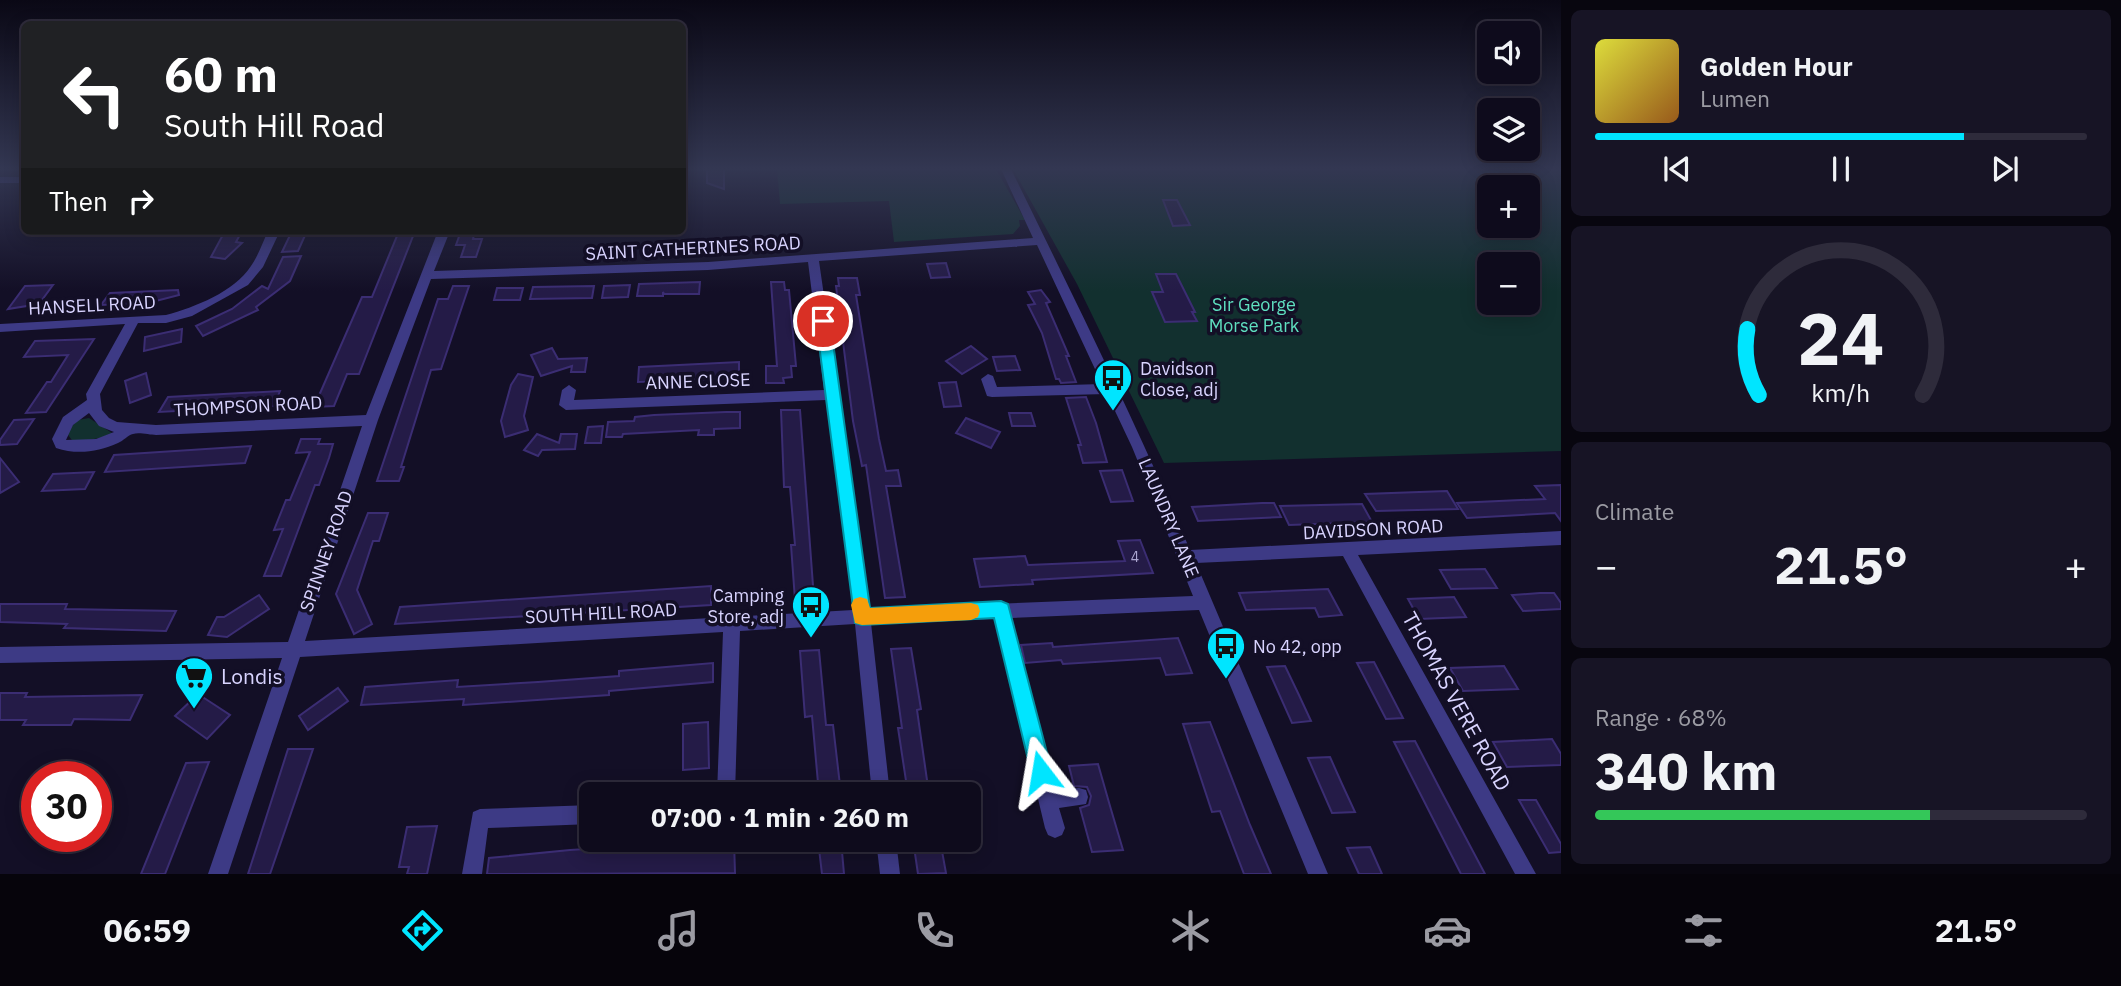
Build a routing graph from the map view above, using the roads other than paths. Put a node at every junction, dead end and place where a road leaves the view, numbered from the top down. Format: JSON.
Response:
{"nodes":[{"id":1,"x":1026,"y":210,"type":"edge"},
{"id":2,"x":273,"y":235,"type":"edge"},
{"id":3,"x":443,"y":235,"type":"edge"},
{"id":4,"x":1042,"y":241,"type":"junction"},
{"id":5,"x":813,"y":259,"type":"junction"},
{"id":6,"x":429,"y":275,"type":"junction"},
{"id":7,"x":134,"y":319,"type":"junction"},
{"id":8,"x":0,"y":327,"type":"edge"},
{"id":9,"x":1111,"y":389,"type":"junction"},
{"id":10,"x":569,"y":390,"type":"dead end"},
{"id":11,"x":991,"y":392,"type":"dead end"},
{"id":12,"x":832,"y":395,"type":"junction"},
{"id":13,"x":93,"y":403,"type":"junction"},
{"id":14,"x":566,"y":405,"type":"junction"},
{"id":15,"x":371,"y":420,"type":"junction"},
{"id":16,"x":564,"y":422,"type":"dead end"},
{"id":17,"x":128,"y":430,"type":"junction"},
{"id":18,"x":1556,"y":538,"type":"edge"},
{"id":19,"x":1347,"y":549,"type":"junction"},
{"id":20,"x":1561,"y":554,"type":"edge"},
{"id":21,"x":1186,"y":557,"type":"junction"},
{"id":22,"x":1205,"y":603,"type":"junction"},
{"id":23,"x":1001,"y":610,"type":"junction"},
{"id":24,"x":862,"y":617,"type":"junction"},
{"id":25,"x":732,"y":624,"type":"junction"},
{"id":26,"x":293,"y":650,"type":"junction"},
{"id":27,"x":1,"y":656,"type":"edge"},
{"id":28,"x":726,"y":782,"type":"edge"},
{"id":29,"x":880,"y":782,"type":"edge"},
{"id":30,"x":1079,"y":797,"type":"dead end"},
{"id":31,"x":1048,"y":799,"type":"junction"},
{"id":32,"x":579,"y":815,"type":"edge"},
{"id":33,"x":1055,"y":828,"type":"dead end"},
{"id":34,"x":887,"y":852,"type":"edge"},
{"id":35,"x":218,"y":874,"type":"edge"},
{"id":36,"x":472,"y":874,"type":"edge"},
{"id":37,"x":890,"y":874,"type":"edge"},
{"id":38,"x":1318,"y":874,"type":"edge"},
{"id":39,"x":1526,"y":874,"type":"edge"}],
"edges":[{"from":1,"to":4,"type":"street","name":"LAUNDRY LANE"},
{"from":2,"to":7,"type":"street","name":"HANSELL ROAD"},
{"from":3,"to":6,"type":"street","name":"SPINNEY ROAD"},
{"from":4,"to":5,"type":"street","name":"SAINT CATHERINES ROAD"},
{"from":4,"to":9,"type":"street","name":"LAUNDRY LANE"},
{"from":5,"to":6,"type":"street","name":"SAINT CATHERINES ROAD"},
{"from":5,"to":12,"type":"street"},
{"from":6,"to":15,"type":"street","name":"SPINNEY ROAD"},
{"from":7,"to":8,"type":"street","name":"HANSELL ROAD"},
{"from":7,"to":13,"type":"street"},
{"from":9,"to":11,"type":"street"},
{"from":9,"to":21,"type":"street","name":"LAUNDRY LANE"},
{"from":10,"to":14,"type":"street"},
{"from":12,"to":14,"type":"street","name":"ANNE CLOSE"},
{"from":12,"to":24,"type":"street"},
{"from":13,"to":17,"type":"street","name":"THOMPSON ROAD"},
{"from":13,"to":17,"type":"street","name":"THOMPSON ROAD"},
{"from":14,"to":16,"type":"street"},
{"from":15,"to":17,"type":"street","name":"THOMPSON ROAD"},
{"from":15,"to":26,"type":"street","name":"SPINNEY ROAD"},
{"from":18,"to":19,"type":"street","name":"DAVIDSON ROAD"},
{"from":18,"to":20,"type":"street"},
{"from":19,"to":21,"type":"street","name":"DAVIDSON ROAD"},
{"from":19,"to":39,"type":"street","name":"THOMAS VERE ROAD"},
{"from":21,"to":22,"type":"street","name":"LAUNDRY LANE"},
{"from":22,"to":23,"type":"street","name":"SOUTH HILL ROAD"},
{"from":22,"to":38,"type":"street","name":"LAUNDRY LANE"},
{"from":23,"to":24,"type":"street","name":"SOUTH HILL ROAD"},
{"from":23,"to":31,"type":"street"},
{"from":24,"to":25,"type":"street","name":"SOUTH HILL ROAD"},
{"from":24,"to":29,"type":"street"},
{"from":25,"to":26,"type":"street","name":"SOUTH HILL ROAD"},
{"from":25,"to":28,"type":"street"},
{"from":26,"to":27,"type":"street","name":"SOUTH HILL ROAD"},
{"from":26,"to":35,"type":"street","name":"SPINNEY ROAD"},
{"from":30,"to":31,"type":"street"},
{"from":31,"to":33,"type":"street"},
{"from":32,"to":36,"type":"street"},
{"from":34,"to":37,"type":"street"}]}
